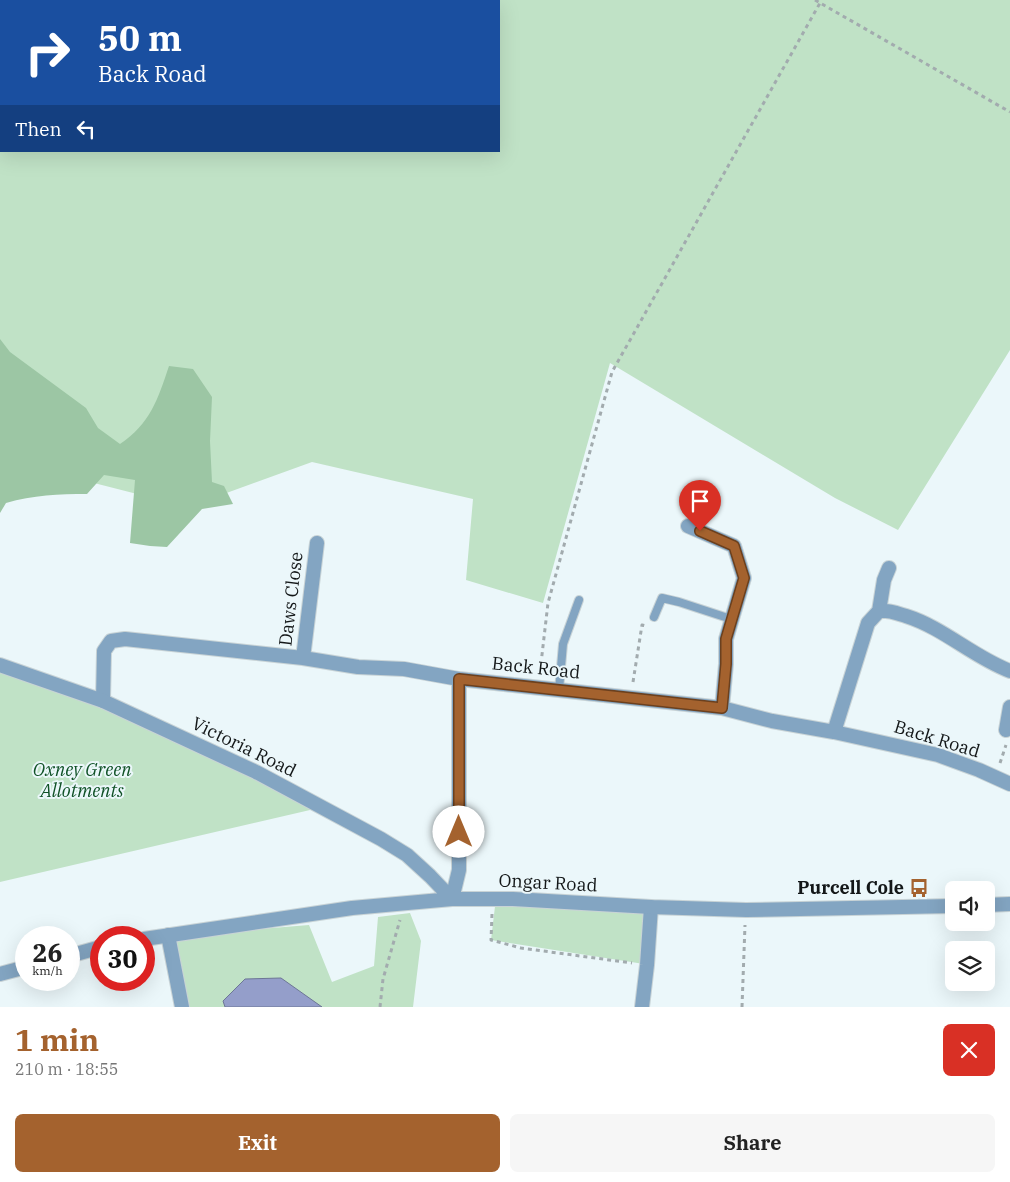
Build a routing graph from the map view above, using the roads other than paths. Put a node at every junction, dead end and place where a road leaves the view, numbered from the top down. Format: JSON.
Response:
{"nodes":[{"id":1,"x":688,"y":526,"type":"dead end"},
{"id":2,"x":316,"y":543,"type":"dead end"},
{"id":3,"x":888,"y":568,"type":"dead end"},
{"id":4,"x":578,"y":600,"type":"dead end"},
{"id":5,"x":880,"y":611,"type":"junction"},
{"id":6,"x":654,"y":617,"type":"road end"},
{"id":7,"x":731,"y":619,"type":"junction"},
{"id":8,"x":303,"y":658,"type":"junction"},
{"id":9,"x":0,"y":665,"type":"edge"},
{"id":10,"x":1010,"y":671,"type":"edge"},
{"id":11,"x":459,"y":679,"type":"junction"},
{"id":12,"x":559,"y":690,"type":"junction"},
{"id":13,"x":103,"y":701,"type":"junction"},
{"id":14,"x":1010,"y":707,"type":"edge"},
{"id":15,"x":722,"y":708,"type":"junction"},
{"id":16,"x":1006,"y":730,"type":"road end"},
{"id":17,"x":834,"y":732,"type":"junction"},
{"id":18,"x":1010,"y":784,"type":"edge"},
{"id":19,"x":452,"y":899,"type":"junction"},
{"id":20,"x":995,"y":904,"type":"edge"},
{"id":21,"x":1010,"y":904,"type":"edge"},
{"id":22,"x":945,"y":906,"type":"edge"},
{"id":23,"x":651,"y":907,"type":"junction"},
{"id":24,"x":168,"y":935,"type":"junction"},
{"id":25,"x":155,"y":937,"type":"edge"},
{"id":26,"x":15,"y":970,"type":"edge"},
{"id":27,"x":0,"y":974,"type":"edge"},
{"id":28,"x":182,"y":1007,"type":"edge"},
{"id":29,"x":642,"y":1007,"type":"edge"}],
"edges":[{"from":1,"to":7,"type":"street"},
{"from":2,"to":8,"type":"street","name":"Daws Close"},
{"from":3,"to":5,"type":"street"},
{"from":4,"to":12,"type":"lane"},
{"from":5,"to":10,"type":"street"},
{"from":5,"to":17,"type":"street"},
{"from":6,"to":7,"type":"lane"},
{"from":7,"to":15,"type":"street"},
{"from":8,"to":11,"type":"street","name":"Back Road"},
{"from":8,"to":13,"type":"street","name":"Back Road"},
{"from":9,"to":13,"type":"street","name":"Victoria Road"},
{"from":11,"to":12,"type":"street","name":"Back Road"},
{"from":11,"to":19,"type":"street"},
{"from":12,"to":15,"type":"street","name":"Back Road"},
{"from":13,"to":19,"type":"street","name":"Victoria Road"},
{"from":14,"to":16,"type":"street"},
{"from":15,"to":17,"type":"street","name":"Back Road"},
{"from":17,"to":18,"type":"street","name":"Back Road"},
{"from":19,"to":23,"type":"street","name":"Ongar Road"},
{"from":19,"to":24,"type":"street","name":"Ongar Road"},
{"from":20,"to":21,"type":"street"},
{"from":22,"to":23,"type":"street","name":"Ongar Road"},
{"from":23,"to":29,"type":"street"},
{"from":24,"to":25,"type":"street","name":"Ongar Road"},
{"from":24,"to":28,"type":"street"},
{"from":26,"to":27,"type":"street"}]}
